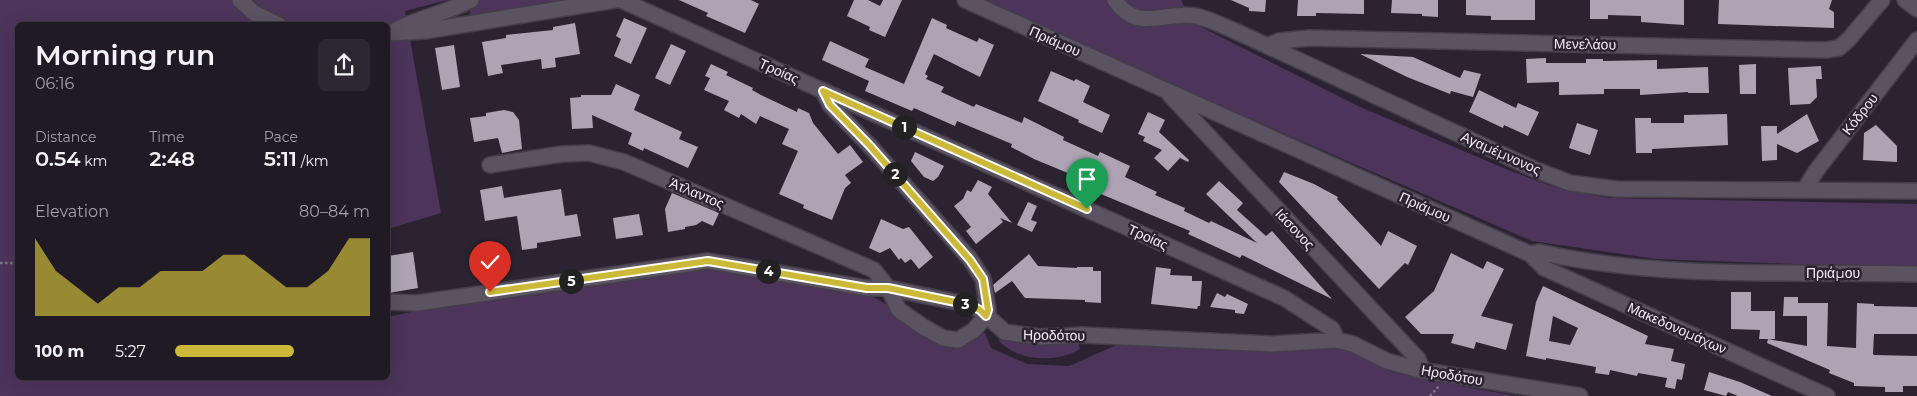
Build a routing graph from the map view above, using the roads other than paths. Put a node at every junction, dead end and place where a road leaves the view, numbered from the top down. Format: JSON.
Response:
{"nodes":[{"id":1,"x":240,"y":0,"type":"edge"},
{"id":2,"x":471,"y":0,"type":"edge"},
{"id":3,"x":615,"y":0,"type":"edge"},
{"id":4,"x":621,"y":0,"type":"edge"},
{"id":5,"x":965,"y":0,"type":"edge"},
{"id":6,"x":1115,"y":0,"type":"edge"},
{"id":7,"x":1882,"y":0,"type":"edge"},
{"id":8,"x":1905,"y":0,"type":"edge"},
{"id":9,"x":1917,"y":8,"type":"edge"},
{"id":10,"x":273,"y":22,"type":"edge"},
{"id":11,"x":390,"y":32,"type":"edge"},
{"id":12,"x":390,"y":33,"type":"edge"},
{"id":13,"x":1917,"y":40,"type":"edge"},
{"id":14,"x":1267,"y":46,"type":"junction"},
{"id":15,"x":1165,"y":90,"type":"junction"},
{"id":16,"x":823,"y":91,"type":"junction"},
{"id":17,"x":490,"y":165,"type":"dead end"},
{"id":18,"x":1805,"y":189,"type":"junction"},
{"id":19,"x":1917,"y":191,"type":"edge"},
{"id":20,"x":1530,"y":254,"type":"junction"},
{"id":21,"x":1917,"y":274,"type":"edge"},
{"id":22,"x":888,"y":288,"type":"junction"},
{"id":23,"x":390,"y":302,"type":"edge"},
{"id":24,"x":986,"y":316,"type":"junction"},
{"id":25,"x":1337,"y":340,"type":"junction"},
{"id":26,"x":1420,"y":370,"type":"junction"},
{"id":27,"x":1580,"y":396,"type":"edge"},
{"id":28,"x":1828,"y":396,"type":"edge"}],
"edges":[{"from":1,"to":10,"type":"street"},
{"from":2,"to":11,"type":"street"},
{"from":3,"to":12,"type":"street"},
{"from":4,"to":16,"type":"street","name":"Τροίας"},
{"from":5,"to":15,"type":"street","name":"Πριάμου"},
{"from":6,"to":14,"type":"street","name":"Αγαμέμνονος"},
{"from":7,"to":14,"type":"street","name":"Μενελάου"},
{"from":8,"to":9,"type":"street"},
{"from":13,"to":18,"type":"street","name":"Κόδρου"},
{"from":14,"to":18,"type":"street","name":"Αγαμέμνονος"},
{"from":15,"to":20,"type":"street","name":"Πριάμου"},
{"from":15,"to":26,"type":"street","name":"Ιάσονος"},
{"from":16,"to":24,"type":"street"},
{"from":16,"to":25,"type":"street","name":"Τροίας"},
{"from":17,"to":22,"type":"street","name":"Άτλαντος"},
{"from":18,"to":19,"type":"street","name":"Αγαμέμνονος"},
{"from":20,"to":21,"type":"street","name":"Πριάμου"},
{"from":20,"to":28,"type":"street","name":"Μακεδονομάχων"},
{"from":22,"to":23,"type":"street","name":"Ηροδότου"},
{"from":22,"to":24,"type":"street","name":"Ηροδότου"},
{"from":22,"to":24,"type":"street","name":"Άτλαντος"},
{"from":24,"to":25,"type":"street","name":"Ηροδότου"},
{"from":25,"to":26,"type":"street","name":"Ηροδότου"},
{"from":26,"to":27,"type":"street","name":"Ηροδότου"}]}
